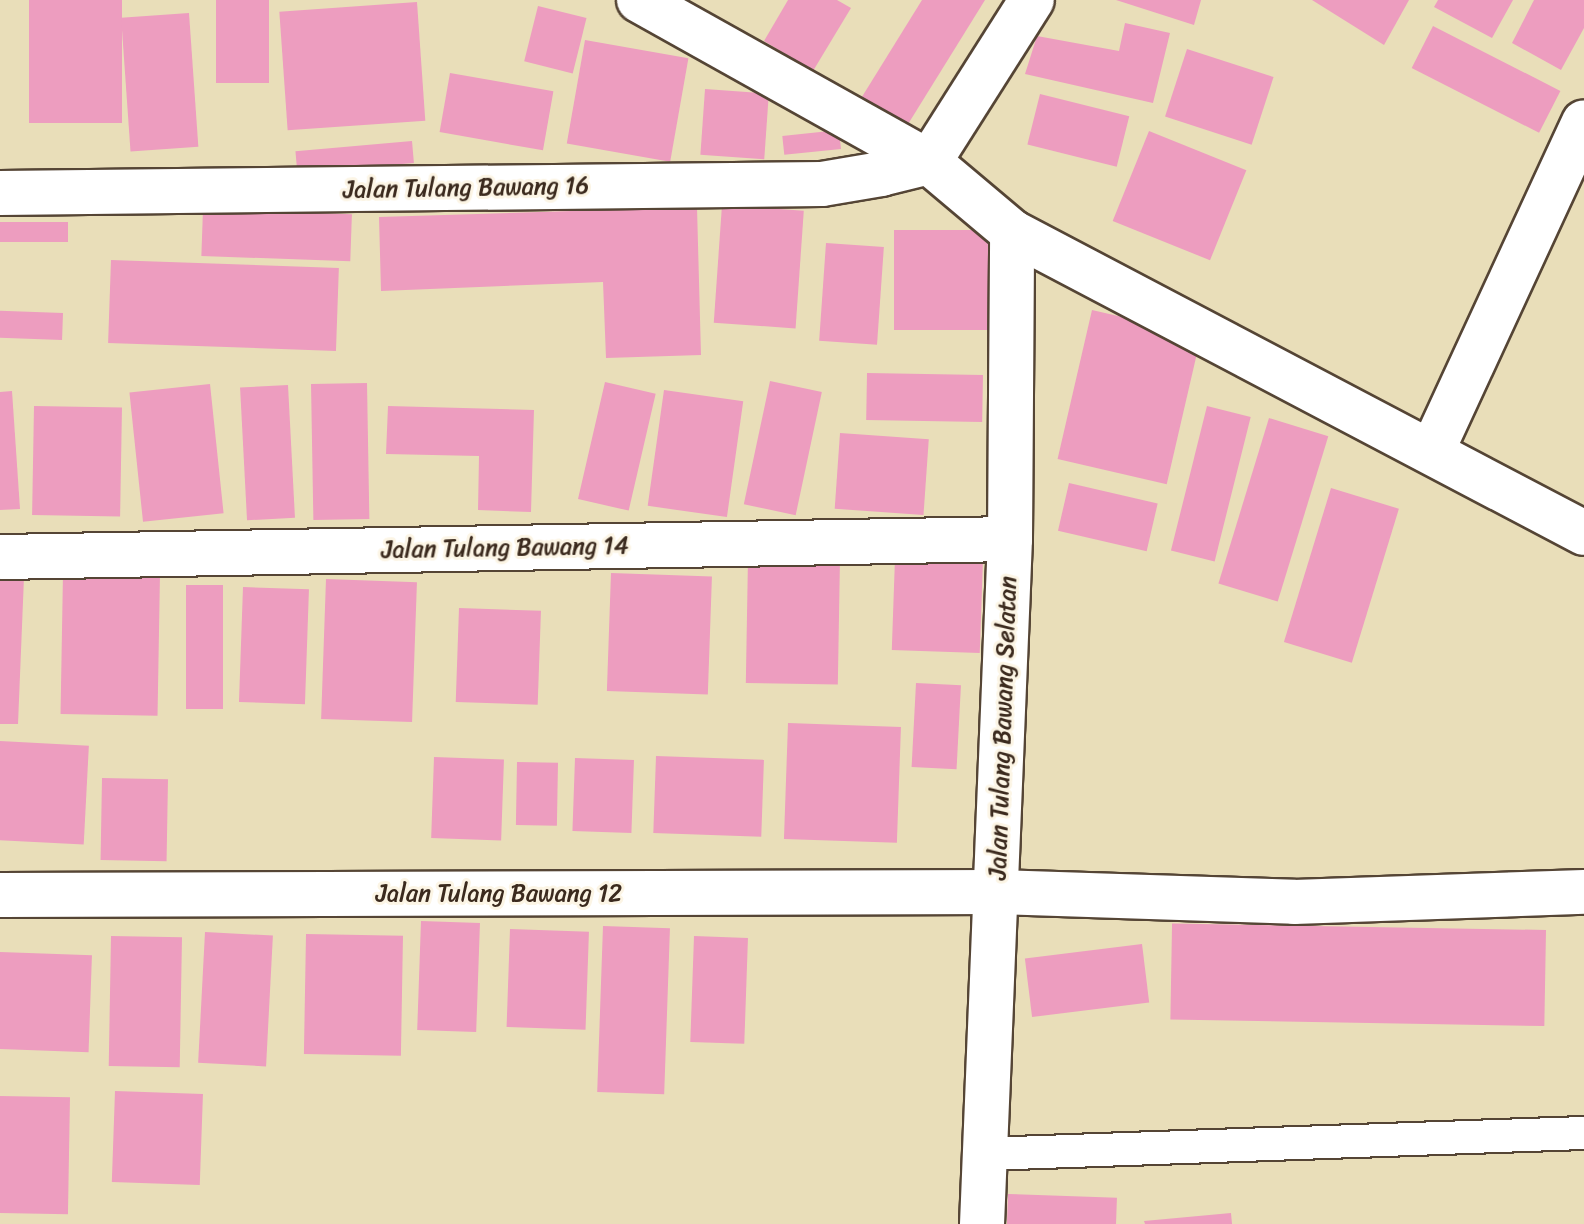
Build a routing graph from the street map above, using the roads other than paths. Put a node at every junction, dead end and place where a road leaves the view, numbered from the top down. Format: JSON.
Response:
{"nodes":[{"id":1,"x":639,"y":0,"type":"edge"},
{"id":2,"x":1032,"y":0,"type":"edge"},
{"id":3,"x":1584,"y":122,"type":"edge"},
{"id":4,"x":929,"y":162,"type":"junction"},
{"id":5,"x":0,"y":193,"type":"edge"},
{"id":6,"x":1012,"y":232,"type":"junction"},
{"id":7,"x":1432,"y":451,"type":"junction"},
{"id":8,"x":1584,"y":533,"type":"edge"},
{"id":9,"x":1010,"y":539,"type":"junction"},
{"id":10,"x":0,"y":557,"type":"edge"},
{"id":11,"x":997,"y":892,"type":"junction"},
{"id":12,"x":1584,"y":892,"type":"edge"},
{"id":13,"x":0,"y":895,"type":"edge"},
{"id":14,"x":1584,"y":1133,"type":"edge"},
{"id":15,"x":985,"y":1154,"type":"junction"},
{"id":16,"x":982,"y":1224,"type":"edge"}],
"edges":[{"from":1,"to":4,"type":"street"},
{"from":2,"to":4,"type":"street"},
{"from":3,"to":7,"type":"street"},
{"from":4,"to":5,"type":"street","name":"Jalan Tulang Bawang 16"},
{"from":4,"to":6,"type":"street"},
{"from":6,"to":7,"type":"street"},
{"from":6,"to":9,"type":"street","name":"Jalan Tulang Bawang Selatan"},
{"from":7,"to":8,"type":"street"},
{"from":9,"to":10,"type":"street","name":"Jalan Tulang Bawang 14"},
{"from":9,"to":11,"type":"street","name":"Jalan Tulang Bawang Selatan"},
{"from":11,"to":12,"type":"street","name":"Jalan Tulang Bawang 12"},
{"from":11,"to":13,"type":"street","name":"Jalan Tulang Bawang 12"},
{"from":11,"to":15,"type":"street","name":"Jalan Tulang Bawang Selatan"},
{"from":14,"to":15,"type":"lane"},
{"from":15,"to":16,"type":"street","name":"Jalan Tulang Bawang Selatan"}]}
